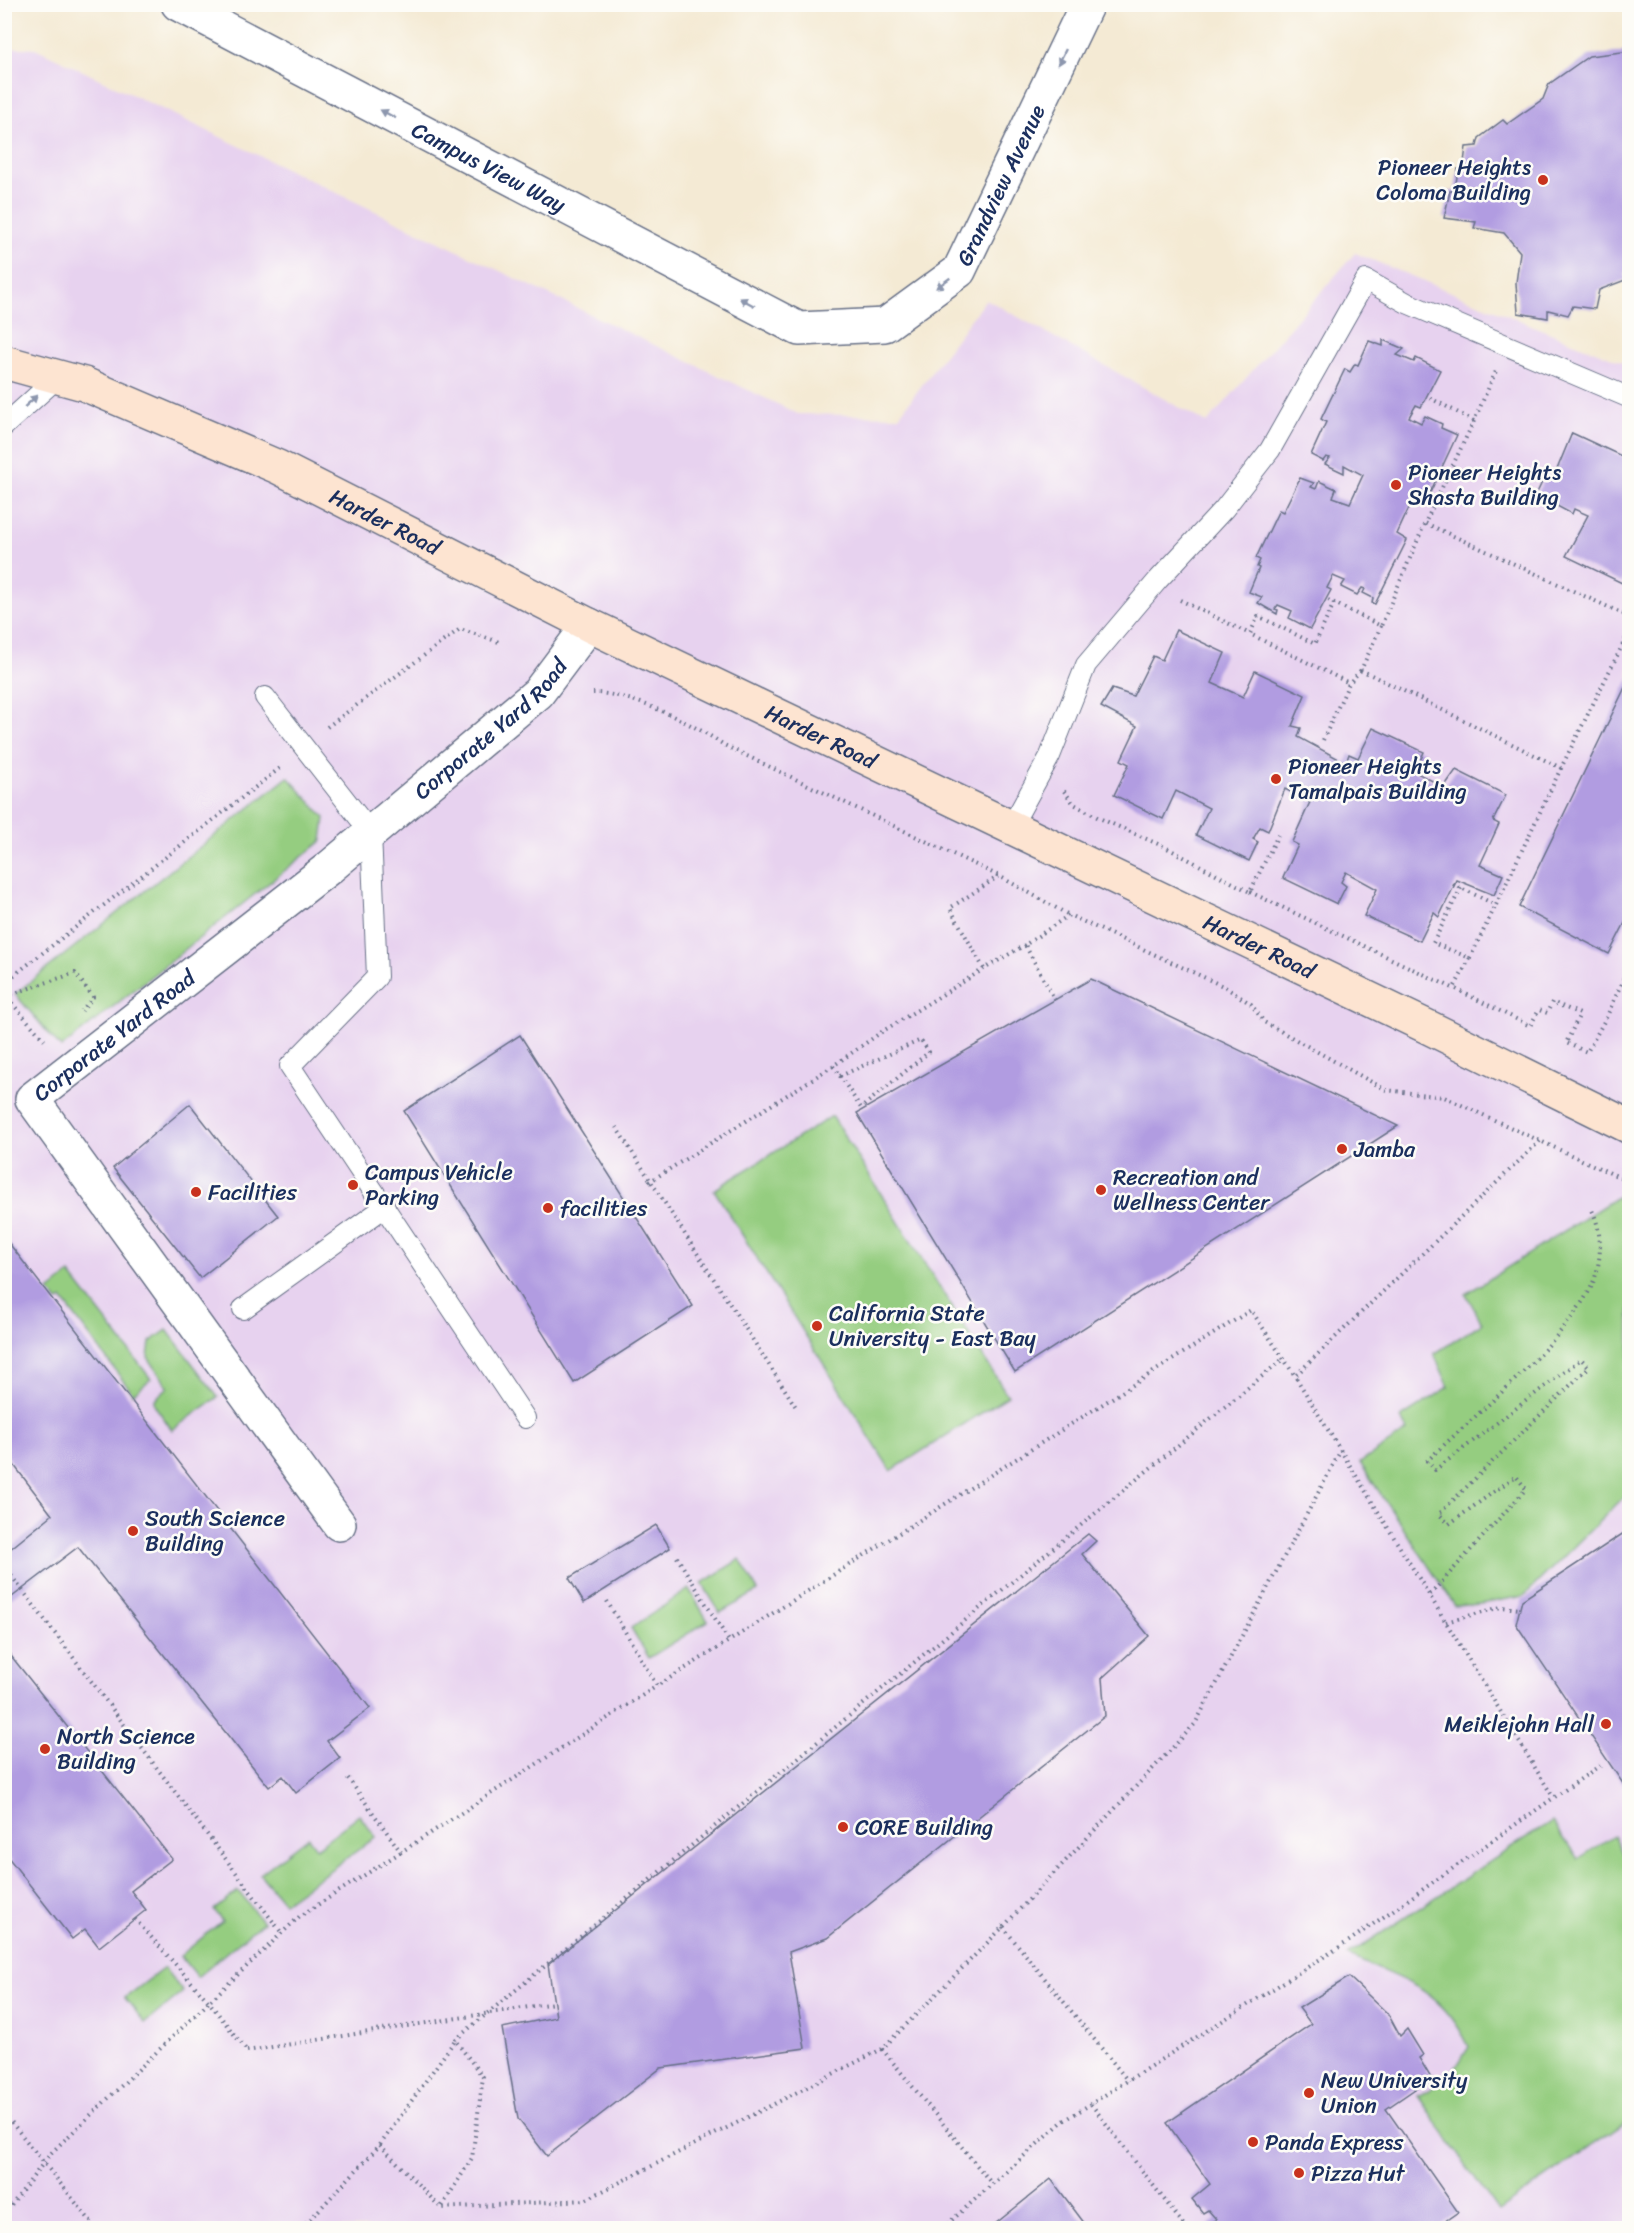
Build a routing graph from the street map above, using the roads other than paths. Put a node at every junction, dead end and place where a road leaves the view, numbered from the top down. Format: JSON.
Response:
{"nodes":[{"id":1,"x":178,"y":4,"type":"edge"},
{"id":2,"x":1087,"y":4,"type":"edge"},
{"id":3,"x":799,"y":329,"type":"joint"},
{"id":4,"x":4,"y":362,"type":"edge"},
{"id":5,"x":58,"y":377,"type":"junction"},
{"id":6,"x":1629,"y":398,"type":"edge"},
{"id":7,"x":4,"y":426,"type":"edge"},
{"id":8,"x":589,"y":625,"type":"junction"},
{"id":9,"x":265,"y":697,"type":"dead end"},
{"id":10,"x":1011,"y":827,"type":"junction"},
{"id":11,"x":371,"y":832,"type":"junction"},
{"id":12,"x":1629,"y":1127,"type":"edge"},
{"id":13,"x":385,"y":1207,"type":"junction"},
{"id":14,"x":243,"y":1309,"type":"dead end"},
{"id":15,"x":525,"y":1418,"type":"dead end"},
{"id":16,"x":339,"y":1524,"type":"dead end"}],
"edges":[{"from":3,"to":1,"type":"street","name":"Campus View Way","one_way":true},
{"from":2,"to":3,"type":"street","name":"Grandview Avenue","one_way":true},
{"from":4,"to":5,"type":"street","name":"Harder Road"},
{"from":7,"to":5,"type":"lane","one_way":true},
{"from":5,"to":8,"type":"street","name":"Harder Road"},
{"from":6,"to":10,"type":"lane"},
{"from":8,"to":10,"type":"street","name":"Harder Road"},
{"from":8,"to":11,"type":"street","name":"Corporate Yard Road"},
{"from":9,"to":11,"type":"lane"},
{"from":10,"to":12,"type":"street","name":"Harder Road"},
{"from":11,"to":13,"type":"lane"},
{"from":11,"to":16,"type":"street","name":"Corporate Yard Road"},
{"from":13,"to":14,"type":"lane"},
{"from":13,"to":15,"type":"lane"}]}
